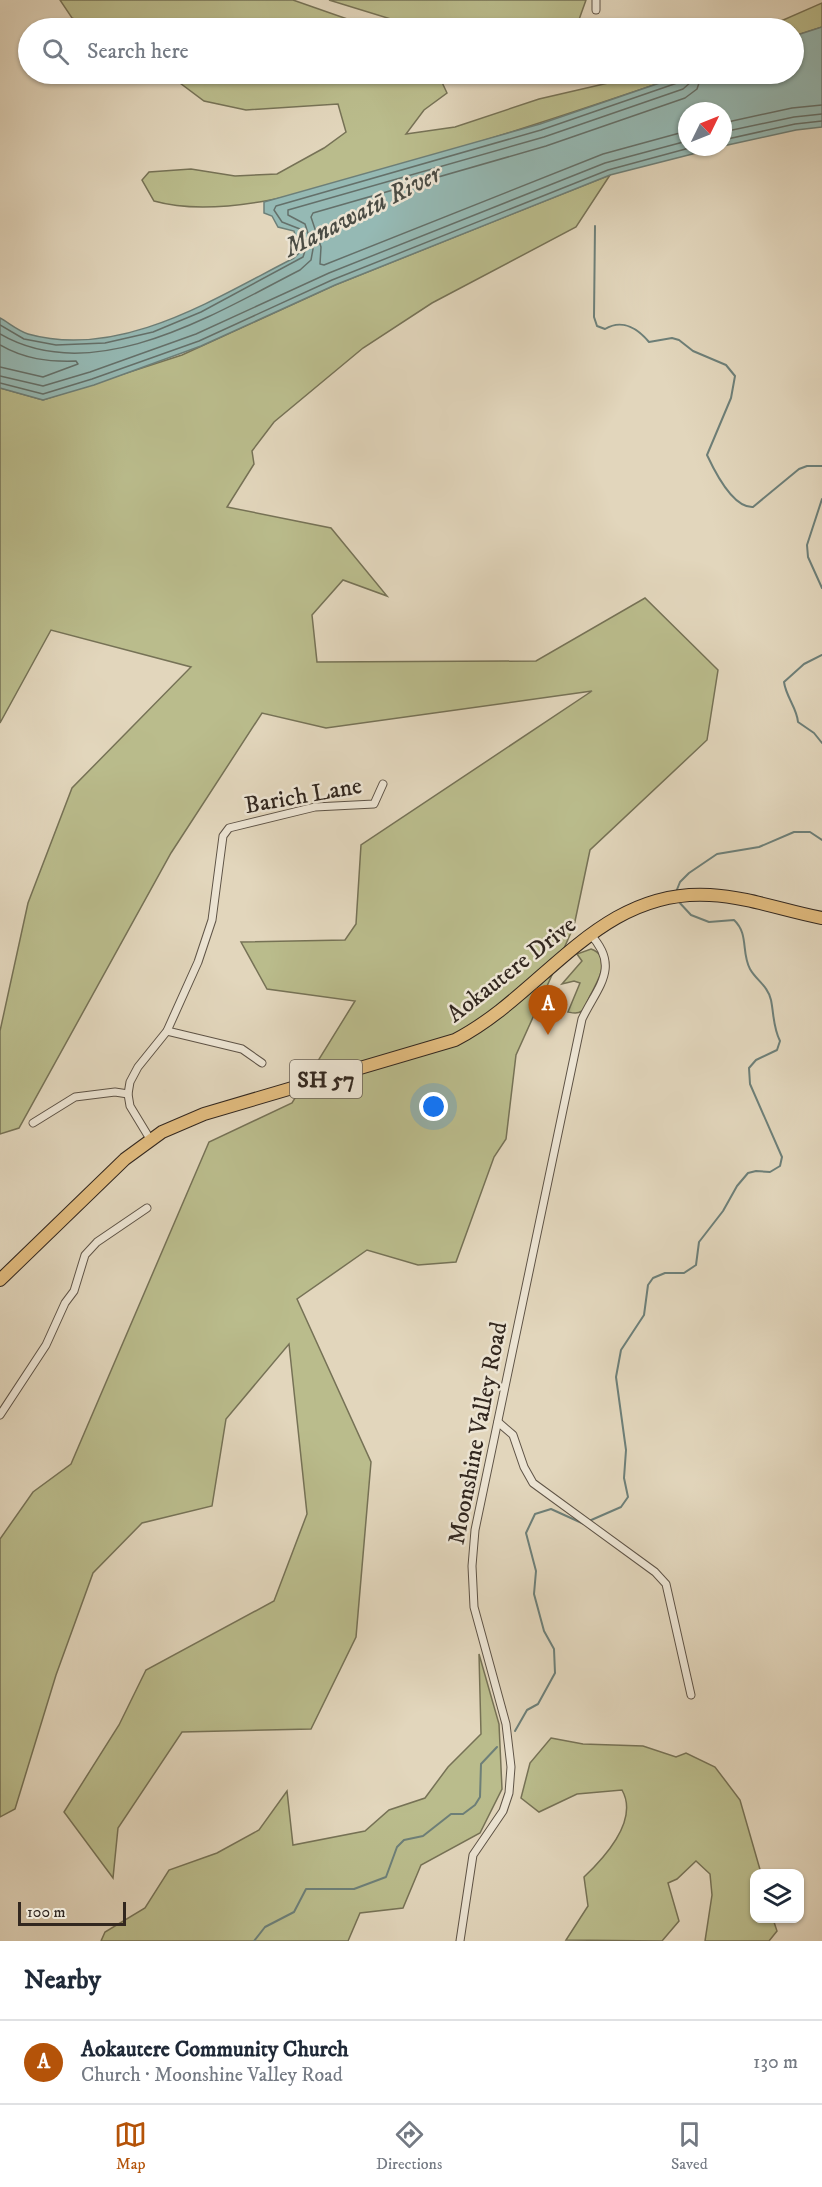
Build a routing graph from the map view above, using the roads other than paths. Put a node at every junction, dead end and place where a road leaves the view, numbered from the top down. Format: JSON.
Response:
{"nodes":[{"id":1,"x":596,"y":0,"type":"edge"},
{"id":2,"x":596,"y":10,"type":"dead end"},
{"id":3,"x":383,"y":784,"type":"dead end"},
{"id":4,"x":822,"y":918,"type":"edge"},
{"id":5,"x":590,"y":934,"type":"junction"},
{"id":6,"x":167,"y":1031,"type":"junction"},
{"id":7,"x":262,"y":1063,"type":"dead end"},
{"id":8,"x":128,"y":1094,"type":"junction"},
{"id":9,"x":33,"y":1122,"type":"dead end"},
{"id":10,"x":150,"y":1139,"type":"junction"},
{"id":11,"x":147,"y":1208,"type":"dead end"},
{"id":12,"x":0,"y":1280,"type":"edge"},
{"id":13,"x":0,"y":1415,"type":"edge"},
{"id":14,"x":498,"y":1422,"type":"junction"},
{"id":15,"x":691,"y":1695,"type":"dead end"},
{"id":16,"x":460,"y":1941,"type":"edge"}],
"edges":[{"from":1,"to":2,"type":"street"},
{"from":3,"to":6,"type":"street","name":"Barich Lane"},
{"from":4,"to":5,"type":"highway","name":"Aokautere Drive","number":"SH 57"},
{"from":5,"to":10,"type":"highway","name":"Aokautere Drive","number":"SH 57"},
{"from":5,"to":14,"type":"street","name":"Moonshine Valley Road"},
{"from":6,"to":7,"type":"street"},
{"from":6,"to":8,"type":"street"},
{"from":8,"to":9,"type":"street"},
{"from":8,"to":10,"type":"street"},
{"from":10,"to":12,"type":"highway","name":"Aokautere Drive","number":"SH 57"},
{"from":11,"to":13,"type":"street"},
{"from":14,"to":15,"type":"street"},
{"from":14,"to":16,"type":"street","name":"Moonshine Valley Road"}]}
